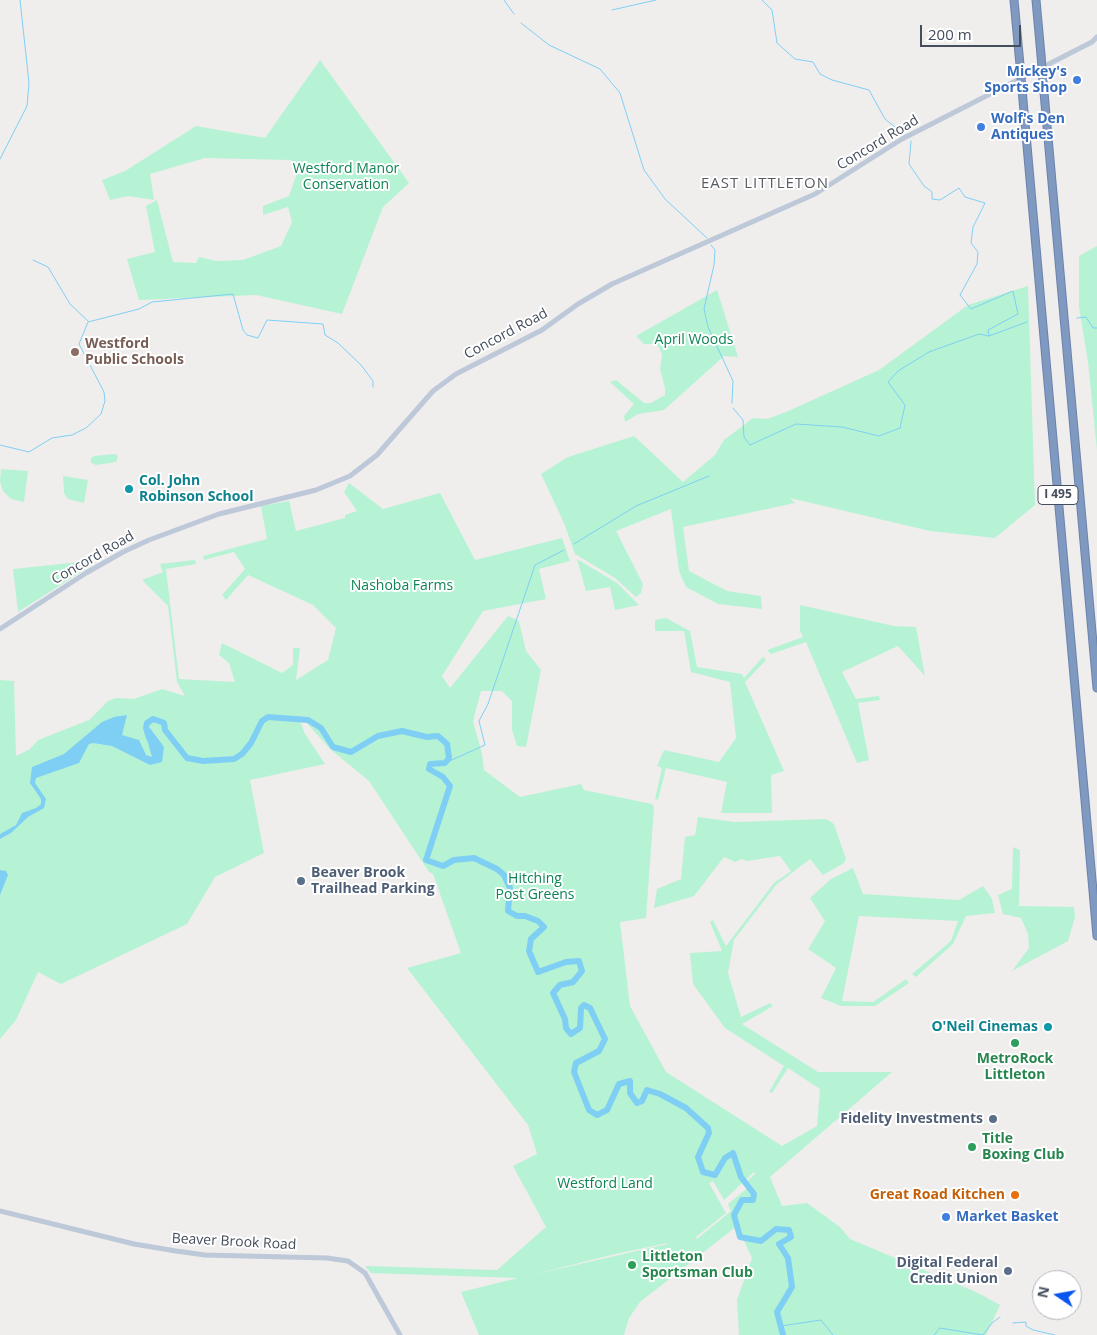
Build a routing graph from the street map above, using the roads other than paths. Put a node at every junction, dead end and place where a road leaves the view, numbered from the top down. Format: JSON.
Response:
{"nodes":[{"id":1,"x":1014,"y":0,"type":"edge"},
{"id":2,"x":1036,"y":0,"type":"edge"},
{"id":3,"x":1097,"y":37,"type":"edge"},
{"id":4,"x":1094,"y":42,"type":"edge"},
{"id":5,"x":0,"y":629,"type":"edge"},
{"id":6,"x":1097,"y":688,"type":"edge"},
{"id":7,"x":1097,"y":936,"type":"edge"},
{"id":8,"x":0,"y":1211,"type":"edge"},
{"id":9,"x":400,"y":1335,"type":"edge"}],
"edges":[{"from":1,"to":7,"type":"highway","number":"I 495","bridge":true},
{"from":2,"to":6,"type":"highway","number":"I 495","bridge":true},
{"from":3,"to":4,"type":"main road","name":"Concord Road"},
{"from":4,"to":5,"type":"main road","name":"Concord Road"},
{"from":8,"to":9,"type":"main road","name":"Beaver Brook Road"}]}
